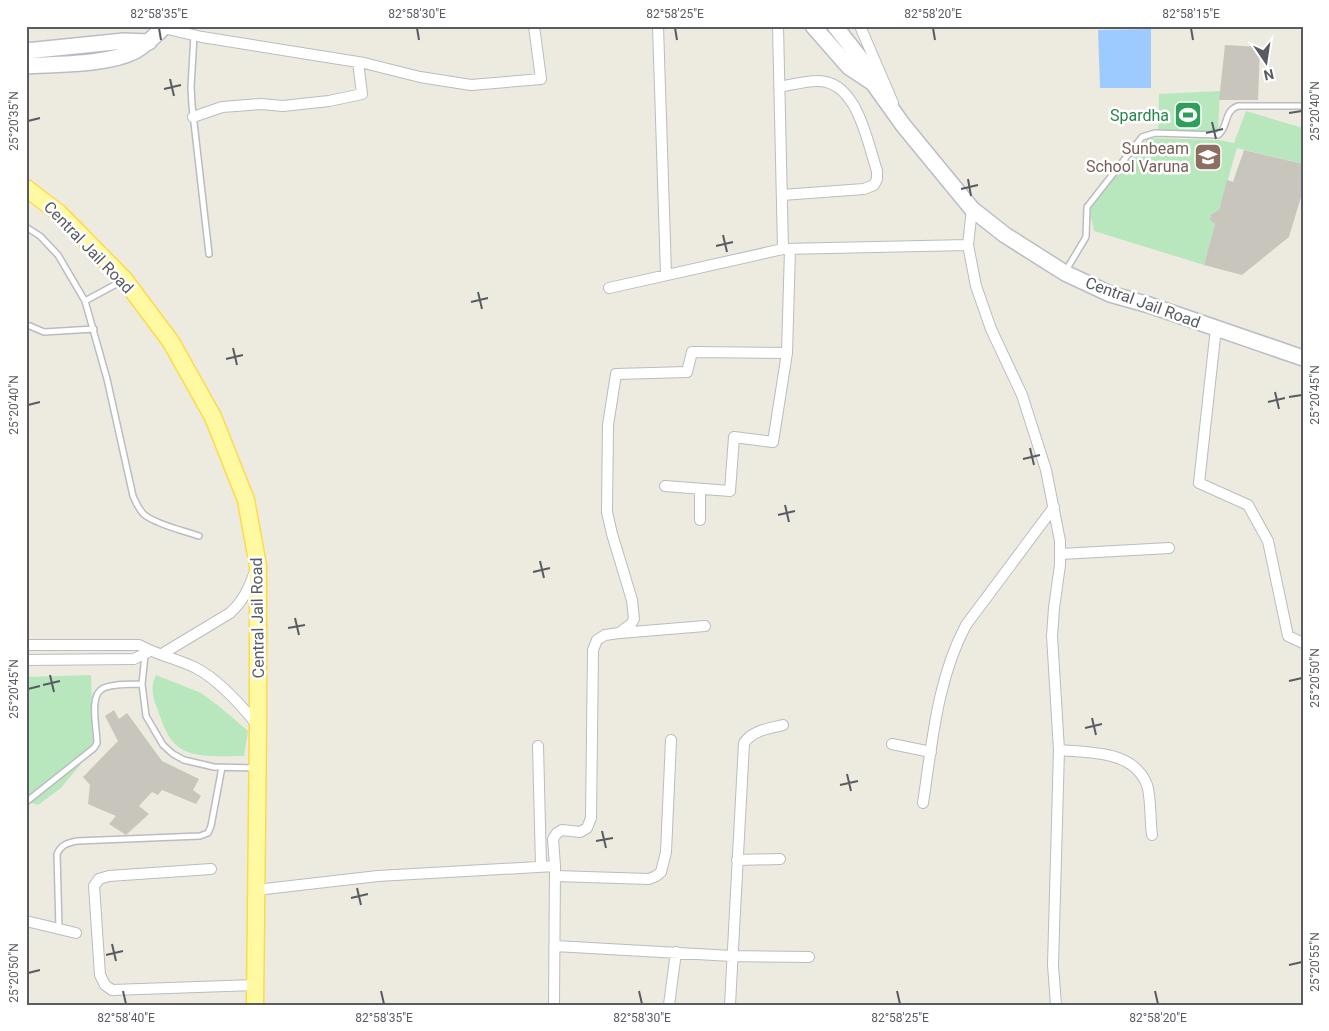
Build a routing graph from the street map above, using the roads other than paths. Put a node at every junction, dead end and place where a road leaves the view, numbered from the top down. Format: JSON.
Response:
{"nodes":[{"id":1,"x":534,"y":26,"type":"edge"},
{"id":2,"x":658,"y":26,"type":"edge"},
{"id":3,"x":778,"y":26,"type":"edge"},
{"id":4,"x":813,"y":26,"type":"edge"},
{"id":5,"x":835,"y":26,"type":"edge"},
{"id":6,"x":860,"y":26,"type":"edge"},
{"id":7,"x":164,"y":27,"type":"edge"},
{"id":8,"x":197,"y":31,"type":"edge"},
{"id":9,"x":149,"y":42,"type":"junction"},
{"id":10,"x":26,"y":52,"type":"edge"},
{"id":11,"x":358,"y":62,"type":"junction"},
{"id":12,"x":26,"y":66,"type":"edge"},
{"id":13,"x":874,"y":83,"type":"junction"},
{"id":14,"x":779,"y":87,"type":"junction"},
{"id":15,"x":1303,"y":106,"type":"edge"},
{"id":16,"x":193,"y":117,"type":"junction"},
{"id":17,"x":903,"y":125,"type":"junction"},
{"id":18,"x":26,"y":188,"type":"edge"},
{"id":19,"x":782,"y":195,"type":"junction"},
{"id":20,"x":972,"y":209,"type":"junction"},
{"id":21,"x":26,"y":228,"type":"edge"},
{"id":22,"x":968,"y":245,"type":"junction"},
{"id":23,"x":786,"y":249,"type":"junction"},
{"id":24,"x":209,"y":254,"type":"dead end"},
{"id":25,"x":666,"y":274,"type":"junction"},
{"id":26,"x":1070,"y":275,"type":"junction"},
{"id":27,"x":124,"y":279,"type":"junction"},
{"id":28,"x":609,"y":288,"type":"dead end"},
{"id":29,"x":85,"y":301,"type":"junction"},
{"id":30,"x":26,"y":326,"type":"edge"},
{"id":31,"x":94,"y":328,"type":"junction"},
{"id":32,"x":1216,"y":328,"type":"junction"},
{"id":33,"x":787,"y":353,"type":"junction"},
{"id":34,"x":1303,"y":358,"type":"edge"},
{"id":35,"x":665,"y":486,"type":"dead end"},
{"id":36,"x":700,"y":489,"type":"junction"},
{"id":37,"x":1054,"y":506,"type":"junction"},
{"id":38,"x":700,"y":520,"type":"dead end"},
{"id":39,"x":198,"y":536,"type":"dead end"},
{"id":40,"x":1169,"y":548,"type":"dead end"},
{"id":41,"x":1061,"y":554,"type":"junction"},
{"id":42,"x":258,"y":566,"type":"junction"},
{"id":43,"x":706,"y":626,"type":"dead end"},
{"id":44,"x":619,"y":633,"type":"junction"},
{"id":45,"x":1303,"y":643,"type":"edge"},
{"id":46,"x":26,"y":645,"type":"edge"},
{"id":47,"x":148,"y":653,"type":"junction"},
{"id":48,"x":162,"y":654,"type":"junction"},
{"id":49,"x":26,"y":660,"type":"edge"},
{"id":50,"x":142,"y":684,"type":"junction"},
{"id":51,"x":783,"y":725,"type":"dead end"},
{"id":52,"x":258,"y":727,"type":"junction"},
{"id":53,"x":671,"y":740,"type":"dead end"},
{"id":54,"x":892,"y":744,"type":"dead end"},
{"id":55,"x":538,"y":746,"type":"dead end"},
{"id":56,"x":1058,"y":750,"type":"junction"},
{"id":57,"x":931,"y":752,"type":"junction"},
{"id":58,"x":222,"y":767,"type":"junction"},
{"id":59,"x":258,"y":768,"type":"junction"},
{"id":60,"x":26,"y":802,"type":"edge"},
{"id":61,"x":923,"y":803,"type":"dead end"},
{"id":62,"x":1152,"y":835,"type":"dead end"},
{"id":63,"x":780,"y":859,"type":"dead end"},
{"id":64,"x":737,"y":860,"type":"junction"},
{"id":65,"x":541,"y":866,"type":"junction"},
{"id":66,"x":211,"y":869,"type":"dead end"},
{"id":67,"x":555,"y":871,"type":"junction"},
{"id":68,"x":256,"y":890,"type":"junction"},
{"id":69,"x":26,"y":921,"type":"edge"},
{"id":70,"x":59,"y":929,"type":"junction"},
{"id":71,"x":76,"y":933,"type":"dead end"},
{"id":72,"x":555,"y":946,"type":"junction"},
{"id":73,"x":676,"y":952,"type":"junction"},
{"id":74,"x":732,"y":956,"type":"junction"},
{"id":75,"x":809,"y":957,"type":"dead end"},
{"id":76,"x":255,"y":985,"type":"junction"},
{"id":77,"x":255,"y":1005,"type":"edge"},
{"id":78,"x":554,"y":1005,"type":"edge"},
{"id":79,"x":669,"y":1005,"type":"edge"},
{"id":80,"x":730,"y":1005,"type":"edge"},
{"id":81,"x":1056,"y":1005,"type":"edge"}],
"edges":[{"from":1,"to":11,"type":"street"},
{"from":2,"to":25,"type":"street"},
{"from":3,"to":14,"type":"street"},
{"from":4,"to":13,"type":"street","name":"Central Jail Road"},
{"from":5,"to":13,"type":"street"},
{"from":6,"to":17,"type":"street"},
{"from":7,"to":8,"type":"street"},
{"from":7,"to":9,"type":"street"},
{"from":8,"to":11,"type":"street"},
{"from":8,"to":16,"type":"lane"},
{"from":9,"to":10,"type":"street"},
{"from":9,"to":12,"type":"street"},
{"from":11,"to":16,"type":"street"},
{"from":13,"to":17,"type":"street","name":"Central Jail Road"},
{"from":14,"to":19,"type":"street"},
{"from":14,"to":19,"type":"street"},
{"from":15,"to":26,"type":"lane"},
{"from":16,"to":24,"type":"lane"},
{"from":17,"to":20,"type":"street","name":"Central Jail Road"},
{"from":18,"to":27,"type":"main road","name":"Central Jail Road"},
{"from":19,"to":23,"type":"street"},
{"from":20,"to":22,"type":"street"},
{"from":20,"to":26,"type":"street","name":"Central Jail Road"},
{"from":21,"to":29,"type":"lane"},
{"from":22,"to":23,"type":"street"},
{"from":22,"to":37,"type":"street"},
{"from":23,"to":25,"type":"street"},
{"from":23,"to":33,"type":"street"},
{"from":25,"to":28,"type":"street"},
{"from":26,"to":32,"type":"street","name":"Central Jail Road"},
{"from":27,"to":29,"type":"lane"},
{"from":27,"to":42,"type":"main road","name":"Central Jail Road"},
{"from":29,"to":31,"type":"lane"},
{"from":30,"to":31,"type":"lane"},
{"from":31,"to":39,"type":"lane"},
{"from":32,"to":34,"type":"street","name":"Central Jail Road"},
{"from":32,"to":45,"type":"street"},
{"from":33,"to":36,"type":"street"},
{"from":33,"to":44,"type":"street"},
{"from":35,"to":36,"type":"street"},
{"from":36,"to":38,"type":"street"},
{"from":37,"to":41,"type":"street"},
{"from":37,"to":57,"type":"street"},
{"from":40,"to":41,"type":"street"},
{"from":41,"to":56,"type":"street"},
{"from":42,"to":48,"type":"street"},
{"from":42,"to":52,"type":"main road","name":"Central Jail Road"},
{"from":43,"to":44,"type":"street"},
{"from":44,"to":67,"type":"street"},
{"from":46,"to":47,"type":"street"},
{"from":47,"to":48,"type":"street"},
{"from":47,"to":49,"type":"street"},
{"from":47,"to":50,"type":"lane"},
{"from":48,"to":52,"type":"street"},
{"from":50,"to":58,"type":"lane"},
{"from":50,"to":60,"type":"lane"},
{"from":51,"to":64,"type":"street"},
{"from":52,"to":59,"type":"main road","name":"Central Jail Road"},
{"from":53,"to":67,"type":"street"},
{"from":54,"to":57,"type":"street"},
{"from":55,"to":65,"type":"street"},
{"from":56,"to":62,"type":"street"},
{"from":56,"to":81,"type":"street"},
{"from":57,"to":61,"type":"street"},
{"from":58,"to":59,"type":"lane"},
{"from":58,"to":70,"type":"lane"},
{"from":59,"to":68,"type":"main road","name":"Central Jail Road"},
{"from":63,"to":64,"type":"street"},
{"from":64,"to":74,"type":"street"},
{"from":65,"to":67,"type":"street"},
{"from":65,"to":68,"type":"street"},
{"from":66,"to":76,"type":"street"},
{"from":67,"to":72,"type":"street"},
{"from":68,"to":76,"type":"main road","name":"Central Jail Road"},
{"from":69,"to":70,"type":"street"},
{"from":70,"to":71,"type":"street"},
{"from":72,"to":73,"type":"street"},
{"from":72,"to":78,"type":"street"},
{"from":73,"to":74,"type":"street"},
{"from":73,"to":79,"type":"street"},
{"from":74,"to":75,"type":"street"},
{"from":74,"to":80,"type":"street"},
{"from":76,"to":77,"type":"main road","name":"Central Jail Road"}]}
